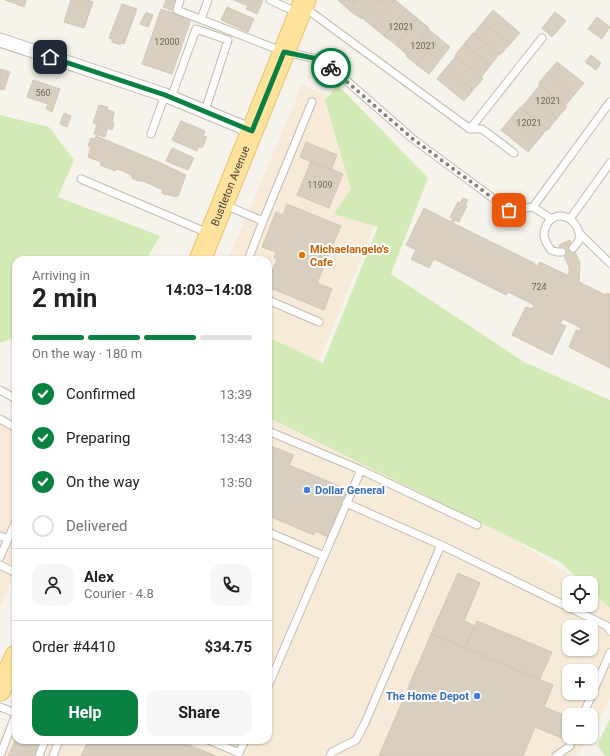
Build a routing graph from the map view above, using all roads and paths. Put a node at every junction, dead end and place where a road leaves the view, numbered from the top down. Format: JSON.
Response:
{"nodes":[{"id":1,"x":180,"y":0,"type":"edge"},
{"id":2,"x":208,"y":0,"type":"edge"},
{"id":3,"x":270,"y":0,"type":"edge"},
{"id":4,"x":302,"y":7,"type":"edge"},
{"id":5,"x":201,"y":19,"type":"junction"},
{"id":6,"x":542,"y":38,"type":"dead end"},
{"id":7,"x":0,"y":40,"type":"edge"},
{"id":8,"x":284,"y":52,"type":"junction"},
{"id":9,"x":168,"y":96,"type":"junction"},
{"id":10,"x":312,"y":102,"type":"dead end"},
{"id":11,"x":610,"y":102,"type":"edge"},
{"id":12,"x":205,"y":111,"type":"junction"},
{"id":13,"x":470,"y":129,"type":"junction"},
{"id":14,"x":252,"y":131,"type":"junction"},
{"id":15,"x":151,"y":134,"type":"dead end"},
{"id":16,"x":514,"y":152,"type":"dead end"},
{"id":17,"x":610,"y":163,"type":"edge"},
{"id":18,"x":81,"y":180,"type":"dead end"},
{"id":19,"x":223,"y":204,"type":"junction"},
{"id":20,"x":533,"y":207,"type":"junction"},
{"id":21,"x":552,"y":219,"type":"junction"},
{"id":22,"x":570,"y":219,"type":"junction"},
{"id":23,"x":263,"y":221,"type":"junction"},
{"id":24,"x":579,"y":233,"type":"junction"},
{"id":25,"x":210,"y":234,"type":"junction"},
{"id":26,"x":573,"y":248,"type":"dead end"},
{"id":27,"x":562,"y":252,"type":"dead end"},
{"id":28,"x":202,"y":256,"type":"edge"},
{"id":29,"x":250,"y":256,"type":"edge"},
{"id":30,"x":610,"y":263,"type":"edge"},
{"id":31,"x":272,"y":302,"type":"edge"},
{"id":32,"x":319,"y":322,"type":"dead end"},
{"id":33,"x":0,"y":390,"type":"edge"},
{"id":34,"x":12,"y":396,"type":"edge"},
{"id":35,"x":0,"y":419,"type":"edge"},
{"id":36,"x":12,"y":426,"type":"edge"},
{"id":37,"x":272,"y":433,"type":"edge"},
{"id":38,"x":361,"y":470,"type":"junction"},
{"id":39,"x":346,"y":503,"type":"junction"},
{"id":40,"x":477,"y":525,"type":"dead end"},
{"id":41,"x":12,"y":530,"type":"edge"},
{"id":42,"x":272,"y":534,"type":"edge"},
{"id":43,"x":0,"y":536,"type":"edge"},
{"id":44,"x":8,"y":539,"type":"junction"},
{"id":45,"x":441,"y":545,"type":"junction"},
{"id":46,"x":324,"y":556,"type":"junction"},
{"id":47,"x":0,"y":557,"type":"edge"},
{"id":48,"x":0,"y":566,"type":"edge"},
{"id":49,"x":12,"y":571,"type":"edge"},
{"id":50,"x":610,"y":632,"type":"edge"},
{"id":51,"x":610,"y":653,"type":"edge"},
{"id":52,"x":12,"y":664,"type":"edge"},
{"id":53,"x":272,"y":676,"type":"edge"},
{"id":54,"x":0,"y":690,"type":"edge"},
{"id":55,"x":0,"y":707,"type":"edge"},
{"id":56,"x":586,"y":708,"type":"edge"},
{"id":57,"x":12,"y":712,"type":"edge"},
{"id":58,"x":12,"y":724,"type":"edge"},
{"id":59,"x":44,"y":744,"type":"edge"},
{"id":60,"x":58,"y":744,"type":"edge"},
{"id":61,"x":218,"y":744,"type":"edge"},
{"id":62,"x":243,"y":744,"type":"edge"},
{"id":63,"x":571,"y":744,"type":"edge"},
{"id":64,"x":239,"y":753,"type":"junction"},
{"id":65,"x":0,"y":756,"type":"edge"},
{"id":66,"x":39,"y":756,"type":"edge"},
{"id":67,"x":53,"y":756,"type":"edge"},
{"id":68,"x":247,"y":756,"type":"edge"},
{"id":69,"x":330,"y":756,"type":"edge"},
{"id":70,"x":556,"y":756,"type":"edge"}],
"edges":[{"from":1,"to":5,"type":"lane"},
{"from":2,"to":5,"type":"lane"},
{"from":3,"to":4,"type":"lane"},
{"from":4,"to":8,"type":"main road","name":"Bustleton Avenue"},
{"from":4,"to":13,"type":"lane"},
{"from":5,"to":8,"type":"lane"},
{"from":6,"to":13,"type":"lane"},
{"from":7,"to":9,"type":"street"},
{"from":8,"to":14,"type":"main road","name":"Bustleton Avenue"},
{"from":8,"to":20,"type":"lane"},
{"from":9,"to":12,"type":"street"},
{"from":9,"to":12,"type":"lane"},
{"from":9,"to":15,"type":"lane"},
{"from":10,"to":23,"type":"lane"},
{"from":11,"to":20,"type":"lane"},
{"from":12,"to":14,"type":"street"},
{"from":13,"to":16,"type":"lane"},
{"from":14,"to":19,"type":"main road","name":"Bustleton Avenue"},
{"from":17,"to":22,"type":"lane"},
{"from":18,"to":25,"type":"lane"},
{"from":19,"to":23,"type":"lane"},
{"from":19,"to":25,"type":"main road","name":"Bustleton Avenue"},
{"from":20,"to":21,"type":"lane"},
{"from":21,"to":22,"type":"lane"},
{"from":21,"to":27,"type":"lane"},
{"from":22,"to":24,"type":"lane"},
{"from":23,"to":29,"type":"lane"},
{"from":24,"to":26,"type":"lane"},
{"from":24,"to":30,"type":"lane"},
{"from":25,"to":28,"type":"main road","name":"Bustleton Avenue"},
{"from":31,"to":32,"type":"lane"},
{"from":33,"to":34,"type":"lane"},
{"from":35,"to":36,"type":"lane"},
{"from":37,"to":38,"type":"lane"},
{"from":38,"to":39,"type":"lane"},
{"from":38,"to":40,"type":"lane"},
{"from":39,"to":45,"type":"lane"},
{"from":39,"to":46,"type":"lane"},
{"from":41,"to":44,"type":"lane"},
{"from":42,"to":46,"type":"lane"},
{"from":43,"to":44,"type":"lane"},
{"from":44,"to":47,"type":"lane"},
{"from":45,"to":50,"type":"lane"},
{"from":45,"to":69,"type":"lane"},
{"from":46,"to":53,"type":"lane"},
{"from":48,"to":49,"type":"lane"},
{"from":51,"to":56,"type":"lane"},
{"from":52,"to":54,"type":"main road"},
{"from":55,"to":57,"type":"lane"},
{"from":58,"to":65,"type":"lane"},
{"from":59,"to":66,"type":"lane"},
{"from":60,"to":67,"type":"lane"},
{"from":61,"to":64,"type":"lane"},
{"from":62,"to":64,"type":"lane"},
{"from":63,"to":70,"type":"lane"},
{"from":64,"to":68,"type":"lane"}]}
